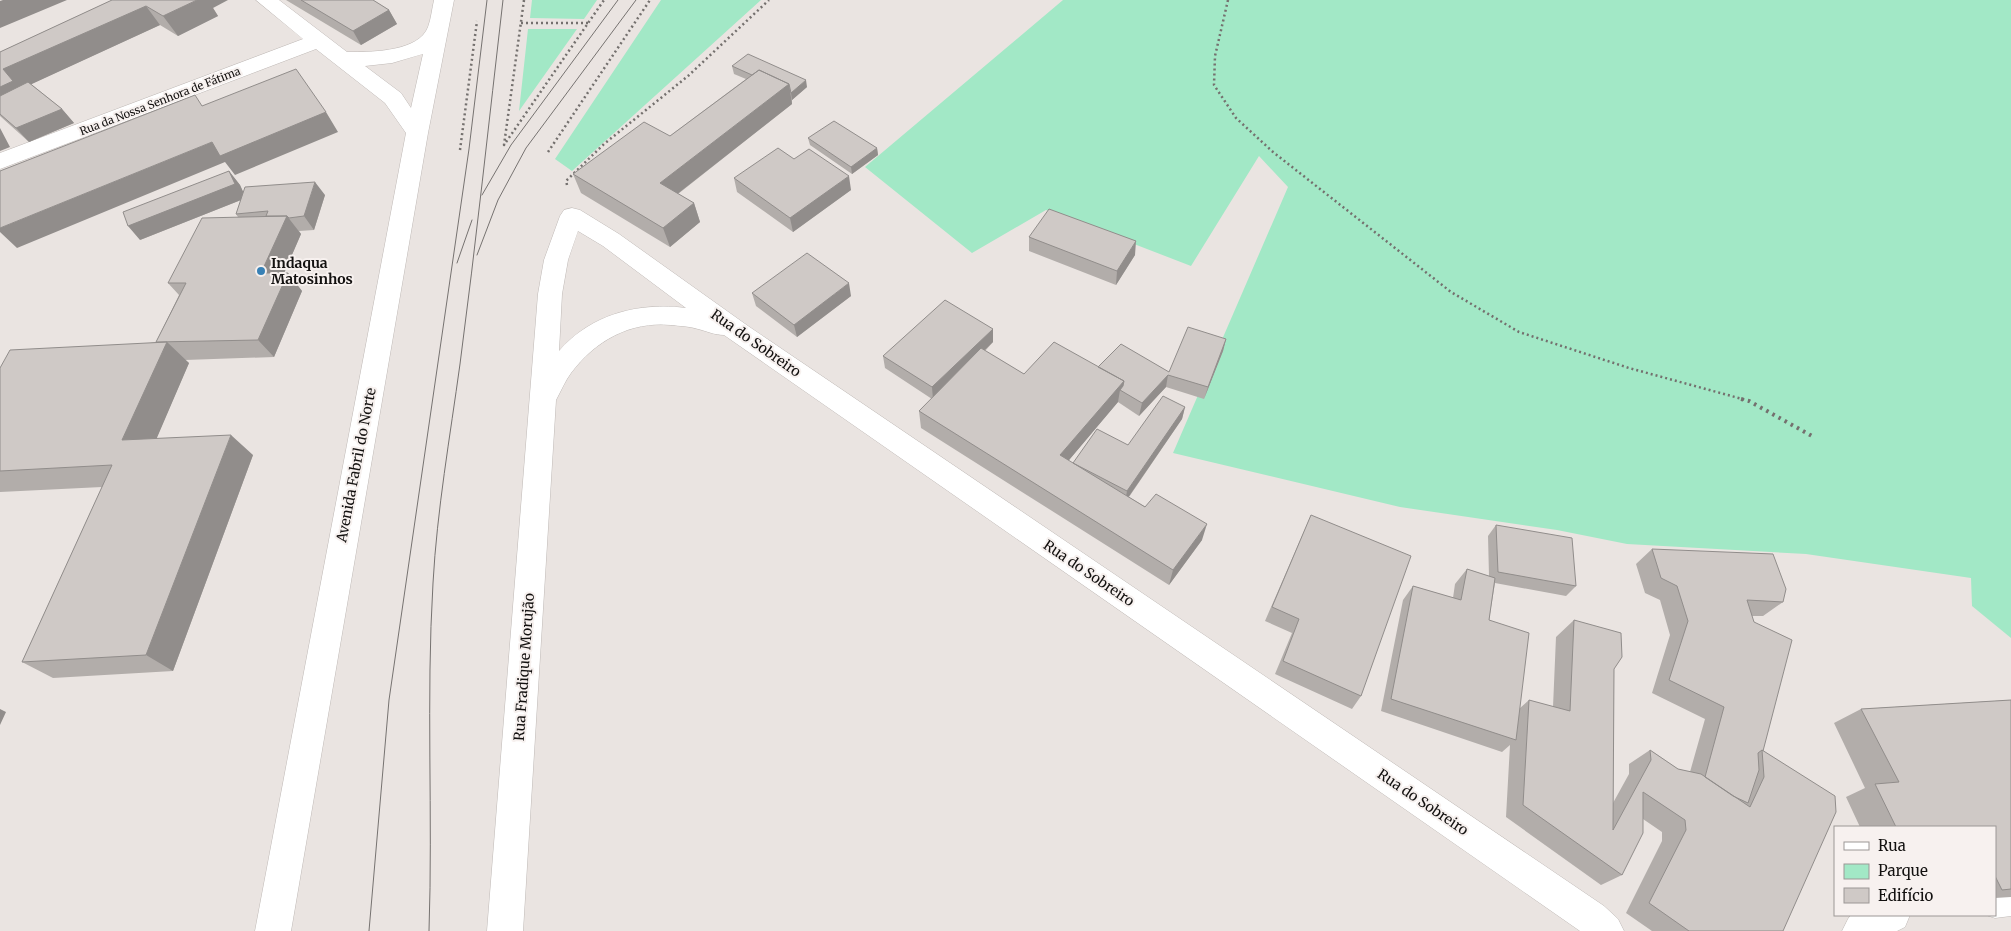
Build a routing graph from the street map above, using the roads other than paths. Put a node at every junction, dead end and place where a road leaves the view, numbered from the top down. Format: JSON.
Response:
{"nodes":[{"id":1,"x":266,"y":0,"type":"edge"},
{"id":2,"x":444,"y":0,"type":"edge"},
{"id":3,"x":437,"y":32,"type":"junction"},
{"id":4,"x":320,"y":40,"type":"junction"},
{"id":5,"x":344,"y":59,"type":"junction"},
{"id":6,"x":416,"y":132,"type":"junction"},
{"id":7,"x":0,"y":161,"type":"edge"},
{"id":8,"x":572,"y":216,"type":"joint"},
{"id":9,"x":739,"y":333,"type":"junction"},
{"id":10,"x":542,"y":403,"type":"junction"},
{"id":11,"x":2011,"y":899,"type":"edge"},
{"id":12,"x":1996,"y":902,"type":"edge"},
{"id":13,"x":1891,"y":916,"type":"edge"},
{"id":14,"x":273,"y":931,"type":"edge"},
{"id":15,"x":505,"y":931,"type":"edge"},
{"id":16,"x":1606,"y":931,"type":"edge"},
{"id":17,"x":1860,"y":931,"type":"edge"}],
"edges":[{"from":1,"to":4,"type":"street"},
{"from":2,"to":3,"type":"street","name":"Avenida Fabril do Norte"},
{"from":3,"to":5,"type":"street"},
{"from":3,"to":6,"type":"street","name":"Avenida Fabril do Norte"},
{"from":4,"to":5,"type":"street"},
{"from":4,"to":7,"type":"street","name":"Rua da Nossa Senhora de Fátima"},
{"from":5,"to":6,"type":"street"},
{"from":6,"to":14,"type":"street","name":"Avenida Fabril do Norte"},
{"from":8,"to":9,"type":"street","name":"Rua do Sobreiro"},
{"from":8,"to":10,"type":"street","name":"Rua Fradique Morujão"},
{"from":9,"to":10,"type":"street","name":"Rua Fradique Morujão"},
{"from":9,"to":16,"type":"street","name":"Rua do Sobreiro"},
{"from":10,"to":15,"type":"street","name":"Rua Fradique Morujão"},
{"from":11,"to":12,"type":"street"},
{"from":13,"to":17,"type":"street"}]}
